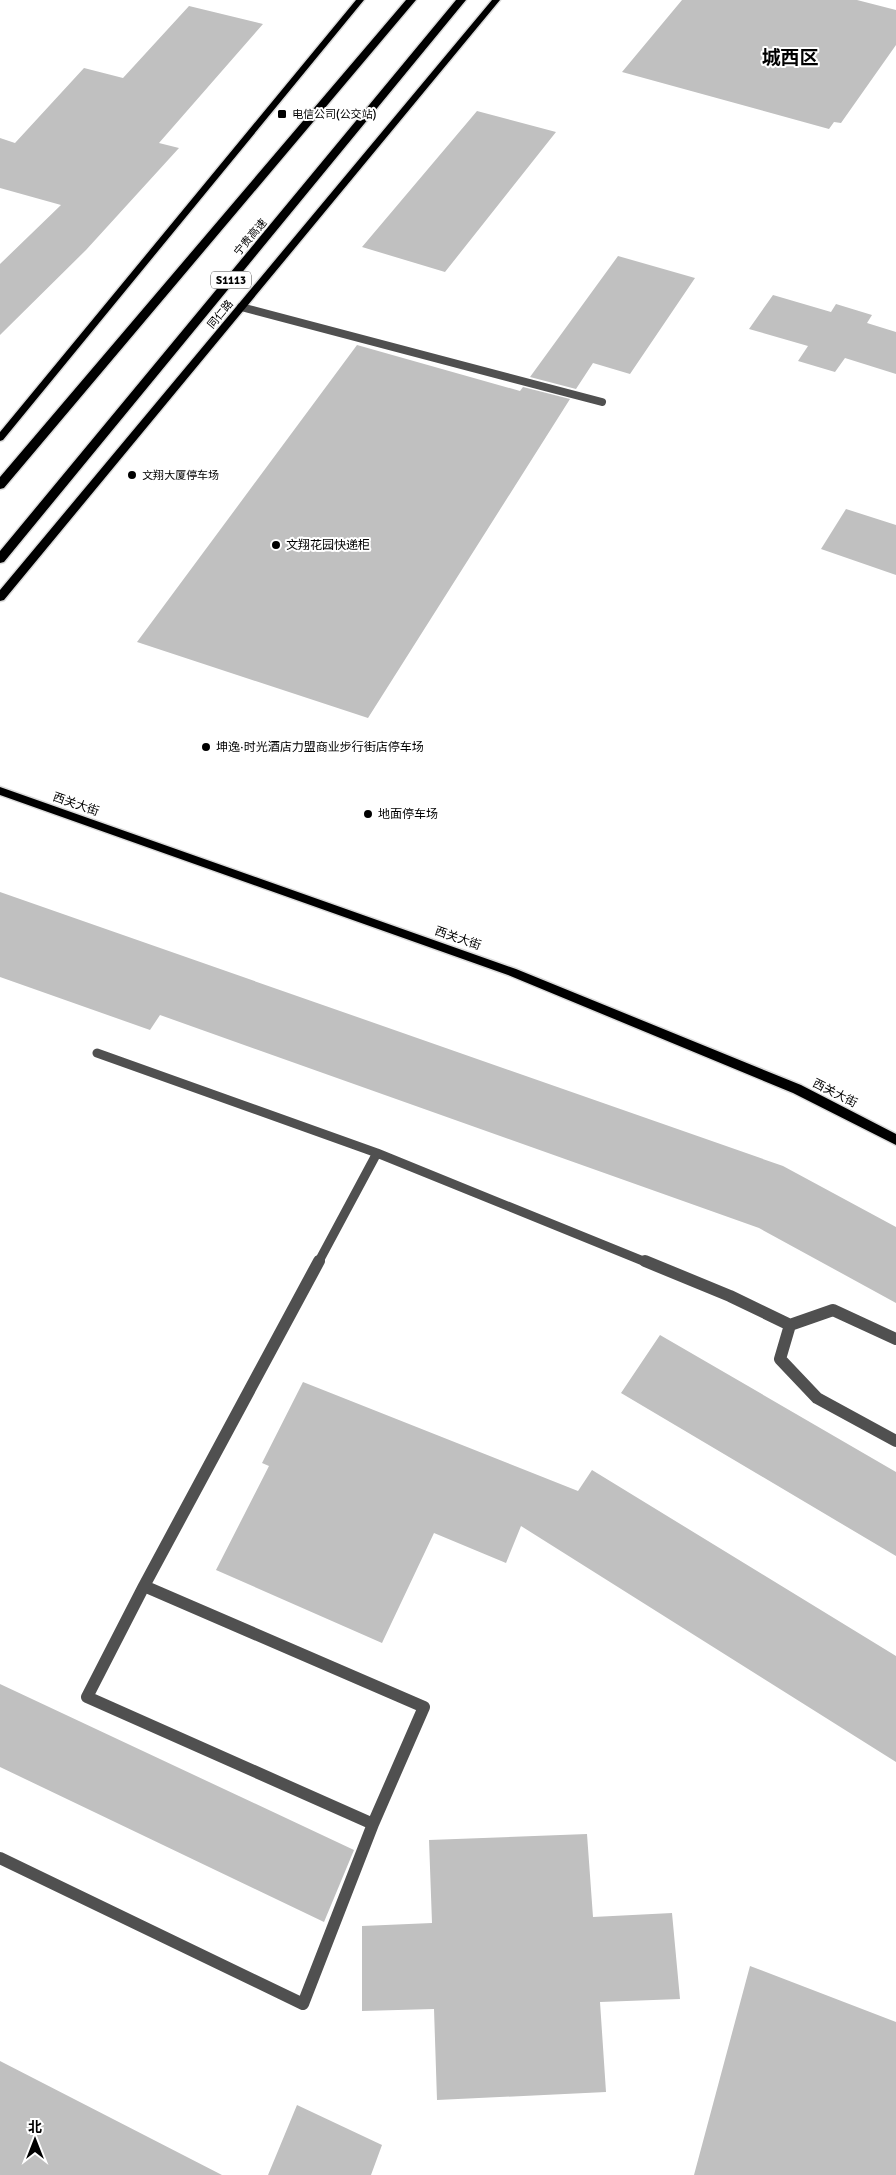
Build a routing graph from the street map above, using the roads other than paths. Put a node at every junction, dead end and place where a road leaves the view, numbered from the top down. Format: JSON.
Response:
{"nodes":[{"id":1,"x":360,"y":0,"type":"edge"},
{"id":2,"x":412,"y":0,"type":"edge"},
{"id":3,"x":460,"y":0,"type":"edge"},
{"id":4,"x":496,"y":0,"type":"edge"},
{"id":5,"x":241,"y":307,"type":"junction"},
{"id":6,"x":602,"y":402,"type":"dead end"},
{"id":7,"x":0,"y":438,"type":"edge"},
{"id":8,"x":0,"y":484,"type":"edge"},
{"id":9,"x":0,"y":559,"type":"edge"},
{"id":10,"x":0,"y":597,"type":"edge"},
{"id":11,"x":0,"y":791,"type":"edge"},
{"id":12,"x":97,"y":1053,"type":"dead end"},
{"id":13,"x":896,"y":1140,"type":"edge"},
{"id":14,"x":377,"y":1153,"type":"junction"},
{"id":15,"x":790,"y":1325,"type":"junction"},
{"id":16,"x":896,"y":1339,"type":"edge"},
{"id":17,"x":896,"y":1440,"type":"edge"},
{"id":18,"x":144,"y":1586,"type":"junction"},
{"id":19,"x":373,"y":1824,"type":"junction"},
{"id":20,"x":0,"y":1858,"type":"edge"}],
"edges":[{"from":1,"to":7,"type":"main road"},
{"from":2,"to":8,"type":"highway"},
{"from":3,"to":9,"type":"highway","name":"宁贵高速","number":"S1113"},
{"from":4,"to":5,"type":"main road","name":"同仁路"},
{"from":5,"to":6,"type":"lane"},
{"from":5,"to":10,"type":"main road","name":"同仁路"},
{"from":11,"to":13,"type":"main road","name":"西关大街"},
{"from":12,"to":14,"type":"lane"},
{"from":14,"to":15,"type":"lane"},
{"from":14,"to":18,"type":"lane"},
{"from":15,"to":16,"type":"lane"},
{"from":15,"to":17,"type":"lane"},
{"from":18,"to":19,"type":"lane"},
{"from":18,"to":19,"type":"lane"},
{"from":19,"to":20,"type":"lane"}]}
